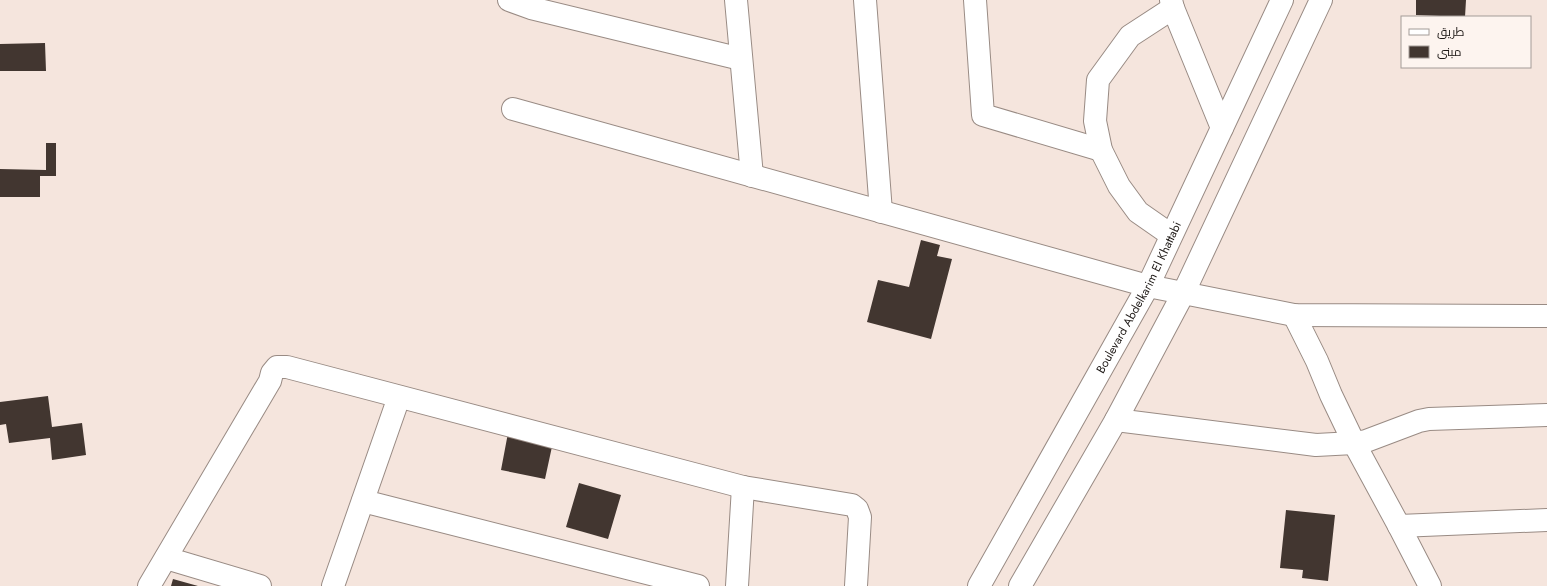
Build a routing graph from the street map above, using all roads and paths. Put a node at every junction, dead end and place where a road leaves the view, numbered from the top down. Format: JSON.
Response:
{"nodes":[{"id":1,"x":509,"y":0,"type":"edge"},
{"id":2,"x":736,"y":0,"type":"edge"},
{"id":3,"x":865,"y":0,"type":"edge"},
{"id":4,"x":975,"y":0,"type":"edge"},
{"id":5,"x":1282,"y":0,"type":"edge"},
{"id":6,"x":1321,"y":0,"type":"edge"},
{"id":7,"x":533,"y":4,"type":"edge"},
{"id":8,"x":1172,"y":4,"type":"edge"},
{"id":9,"x":741,"y":59,"type":"junction"},
{"id":10,"x":513,"y":109,"type":"dead end"},
{"id":11,"x":1222,"y":128,"type":"junction"},
{"id":12,"x":1101,"y":150,"type":"junction"},
{"id":13,"x":752,"y":176,"type":"junction"},
{"id":14,"x":881,"y":212,"type":"junction"},
{"id":15,"x":1172,"y":236,"type":"junction"},
{"id":16,"x":1148,"y":286,"type":"junction"},
{"id":17,"x":1183,"y":294,"type":"junction"},
{"id":18,"x":1294,"y":315,"type":"junction"},
{"id":19,"x":1547,"y":316,"type":"edge"},
{"id":20,"x":399,"y":397,"type":"junction"},
{"id":21,"x":1547,"y":415,"type":"edge"},
{"id":22,"x":1116,"y":420,"type":"junction"},
{"id":23,"x":1354,"y":443,"type":"junction"},
{"id":24,"x":743,"y":487,"type":"junction"},
{"id":25,"x":363,"y":501,"type":"junction"},
{"id":26,"x":1547,"y":520,"type":"edge"},
{"id":27,"x":1399,"y":526,"type":"junction"},
{"id":28,"x":166,"y":558,"type":"junction"},
{"id":29,"x":149,"y":586,"type":"edge"},
{"id":30,"x":260,"y":586,"type":"edge"},
{"id":31,"x":333,"y":586,"type":"edge"},
{"id":32,"x":698,"y":586,"type":"edge"},
{"id":33,"x":736,"y":586,"type":"edge"},
{"id":34,"x":856,"y":586,"type":"edge"},
{"id":35,"x":979,"y":586,"type":"edge"},
{"id":36,"x":1020,"y":586,"type":"edge"},
{"id":37,"x":1430,"y":586,"type":"edge"}],
"edges":[{"from":1,"to":7,"type":"street"},
{"from":2,"to":9,"type":"street"},
{"from":3,"to":14,"type":"street"},
{"from":4,"to":12,"type":"street"},
{"from":5,"to":11,"type":"street","name":"Boulevard Abdelkarim El Khattabi"},
{"from":6,"to":17,"type":"street"},
{"from":7,"to":9,"type":"street"},
{"from":8,"to":11,"type":"street"},
{"from":8,"to":12,"type":"street"},
{"from":9,"to":13,"type":"street"},
{"from":10,"to":13,"type":"street"},
{"from":11,"to":15,"type":"street","name":"Boulevard Abdelkarim El Khattabi"},
{"from":12,"to":15,"type":"street"},
{"from":13,"to":14,"type":"street"},
{"from":14,"to":16,"type":"street"},
{"from":15,"to":16,"type":"street","name":"Boulevard Abdelkarim El Khattabi"},
{"from":16,"to":17,"type":"street"},
{"from":16,"to":35,"type":"street","name":"Boulevard Abdelkarim El Khattabi"},
{"from":17,"to":18,"type":"street"},
{"from":17,"to":22,"type":"street"},
{"from":18,"to":19,"type":"street"},
{"from":18,"to":23,"type":"street"},
{"from":20,"to":24,"type":"street"},
{"from":20,"to":25,"type":"street"},
{"from":20,"to":28,"type":"street"},
{"from":21,"to":23,"type":"street"},
{"from":22,"to":23,"type":"street"},
{"from":22,"to":36,"type":"street"},
{"from":23,"to":27,"type":"street"},
{"from":24,"to":33,"type":"street"},
{"from":24,"to":34,"type":"street"},
{"from":25,"to":31,"type":"street"},
{"from":25,"to":32,"type":"street"},
{"from":26,"to":27,"type":"street"},
{"from":27,"to":37,"type":"street"},
{"from":28,"to":29,"type":"street"},
{"from":28,"to":30,"type":"street"}]}
